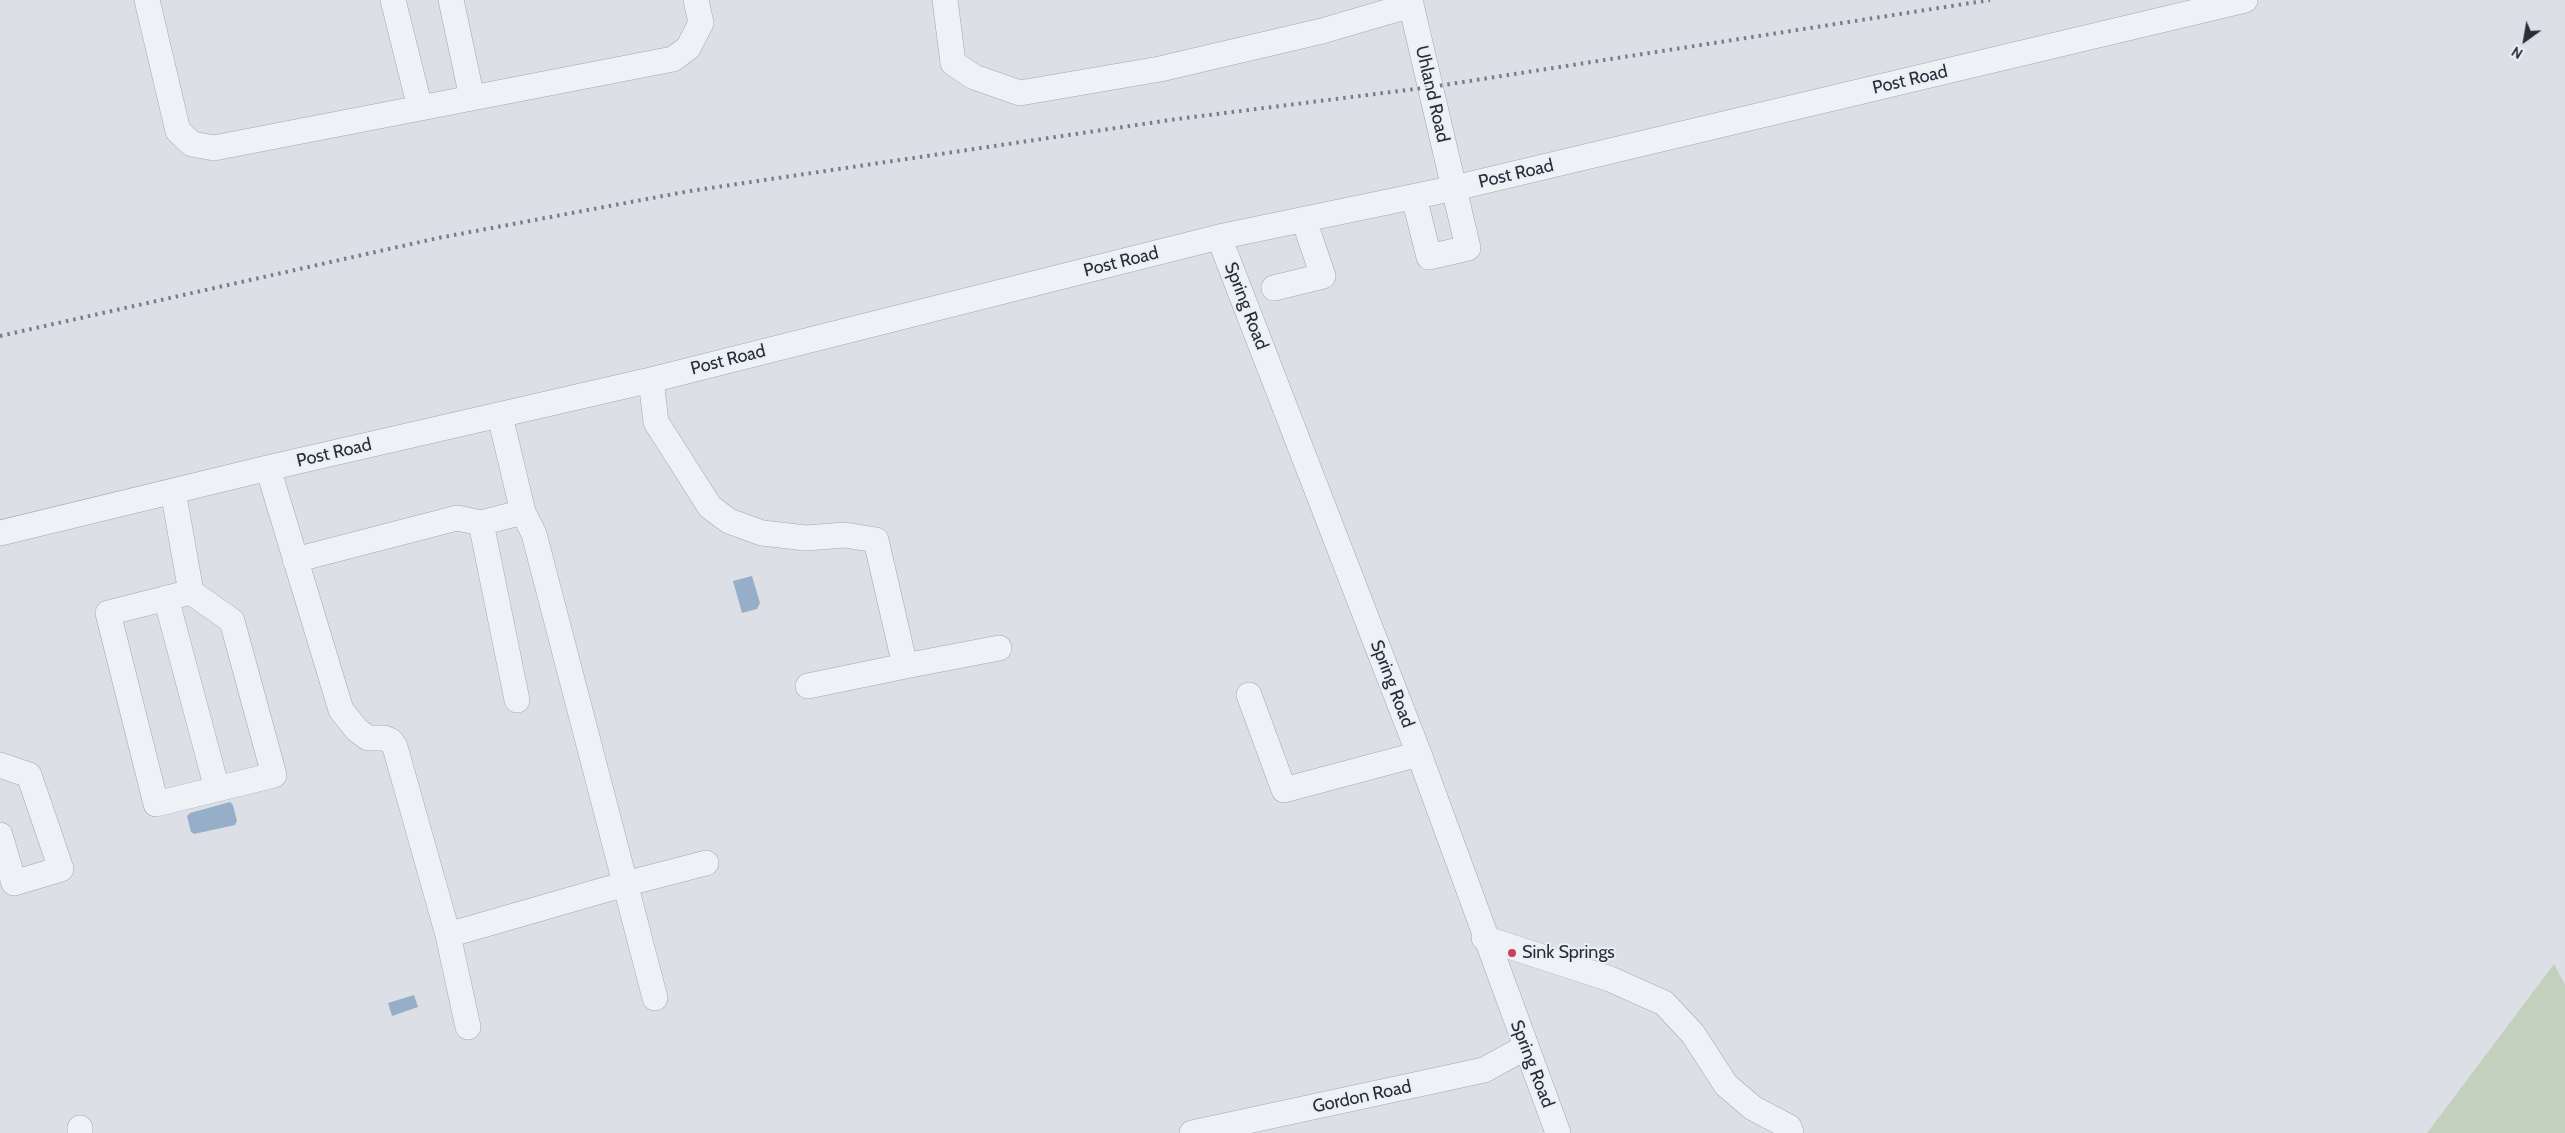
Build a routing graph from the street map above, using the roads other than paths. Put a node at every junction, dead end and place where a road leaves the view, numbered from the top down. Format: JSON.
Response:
{"nodes":[{"id":1,"x":147,"y":0,"type":"edge"},
{"id":2,"x":393,"y":0,"type":"edge"},
{"id":3,"x":451,"y":0,"type":"edge"},
{"id":4,"x":696,"y":0,"type":"edge"},
{"id":5,"x":945,"y":0,"type":"edge"},
{"id":6,"x":2245,"y":0,"type":"edge"},
{"id":7,"x":1411,"y":3,"type":"edge"},
{"id":8,"x":472,"y":98,"type":"junction"},
{"id":9,"x":420,"y":108,"type":"junction"},
{"id":10,"x":1455,"y":188,"type":"junction"},
{"id":11,"x":1414,"y":197,"type":"junction"},
{"id":12,"x":1304,"y":220,"type":"junction"},
{"id":13,"x":1219,"y":237,"type":"junction"},
{"id":14,"x":1274,"y":288,"type":"dead end"},
{"id":15,"x":651,"y":380,"type":"junction"},
{"id":16,"x":500,"y":416,"type":"junction"},
{"id":17,"x":268,"y":468,"type":"junction"},
{"id":18,"x":173,"y":491,"type":"junction"},
{"id":19,"x":522,"y":512,"type":"junction"},
{"id":20,"x":481,"y":523,"type":"junction"},
{"id":21,"x":0,"y":534,"type":"edge"},
{"id":22,"x":295,"y":560,"type":"junction"},
{"id":23,"x":191,"y":592,"type":"junction"},
{"id":24,"x":166,"y":598,"type":"junction"},
{"id":25,"x":999,"y":648,"type":"dead end"},
{"id":26,"x":905,"y":666,"type":"junction"},
{"id":27,"x":808,"y":686,"type":"dead end"},
{"id":28,"x":1249,"y":695,"type":"dead end"},
{"id":29,"x":517,"y":700,"type":"dead end"},
{"id":30,"x":1419,"y":754,"type":"junction"},
{"id":31,"x":0,"y":765,"type":"edge"},
{"id":32,"x":217,"y":789,"type":"junction"},
{"id":33,"x":0,"y":835,"type":"edge"},
{"id":34,"x":706,"y":864,"type":"dead end"},
{"id":35,"x":625,"y":884,"type":"junction"},
{"id":36,"x":448,"y":935,"type":"junction"},
{"id":37,"x":1484,"y":938,"type":"junction"},
{"id":38,"x":655,"y":998,"type":"dead end"},
{"id":39,"x":468,"y":1027,"type":"dead end"},
{"id":40,"x":1526,"y":1047,"type":"junction"},
{"id":41,"x":1192,"y":1133,"type":"edge"},
{"id":42,"x":1558,"y":1133,"type":"edge"},
{"id":43,"x":1791,"y":1133,"type":"edge"}],
"edges":[{"from":1,"to":9,"type":"street"},
{"from":2,"to":9,"type":"street"},
{"from":3,"to":8,"type":"street"},
{"from":4,"to":8,"type":"street"},
{"from":5,"to":7,"type":"street"},
{"from":6,"to":10,"type":"street","name":"Post Road"},
{"from":7,"to":10,"type":"street","name":"Uhland Road"},
{"from":8,"to":9,"type":"street"},
{"from":10,"to":11,"type":"street","name":"Post Road"},
{"from":10,"to":11,"type":"street","name":"Uhland Road"},
{"from":11,"to":12,"type":"street","name":"Post Road"},
{"from":12,"to":13,"type":"street","name":"Post Road"},
{"from":12,"to":14,"type":"street"},
{"from":13,"to":15,"type":"street","name":"Post Road"},
{"from":13,"to":30,"type":"street","name":"Spring Road"},
{"from":15,"to":16,"type":"street","name":"Post Road"},
{"from":15,"to":26,"type":"street"},
{"from":16,"to":17,"type":"street","name":"Post Road"},
{"from":16,"to":19,"type":"street"},
{"from":17,"to":18,"type":"street","name":"Post Road"},
{"from":17,"to":22,"type":"street"},
{"from":18,"to":21,"type":"street","name":"Post Road"},
{"from":18,"to":23,"type":"street"},
{"from":19,"to":20,"type":"street"},
{"from":19,"to":35,"type":"street"},
{"from":20,"to":22,"type":"street"},
{"from":20,"to":29,"type":"street"},
{"from":22,"to":36,"type":"street"},
{"from":23,"to":24,"type":"street"},
{"from":23,"to":32,"type":"street"},
{"from":24,"to":32,"type":"street"},
{"from":24,"to":32,"type":"street"},
{"from":25,"to":26,"type":"street"},
{"from":26,"to":27,"type":"street"},
{"from":28,"to":30,"type":"street"},
{"from":30,"to":37,"type":"street","name":"Spring Road"},
{"from":31,"to":33,"type":"street"},
{"from":34,"to":35,"type":"street"},
{"from":35,"to":36,"type":"street"},
{"from":35,"to":38,"type":"street"},
{"from":36,"to":39,"type":"street"},
{"from":37,"to":40,"type":"street","name":"Spring Road"},
{"from":37,"to":43,"type":"street"},
{"from":40,"to":41,"type":"street","name":"Gordon Road"},
{"from":40,"to":42,"type":"street","name":"Spring Road"}]}
